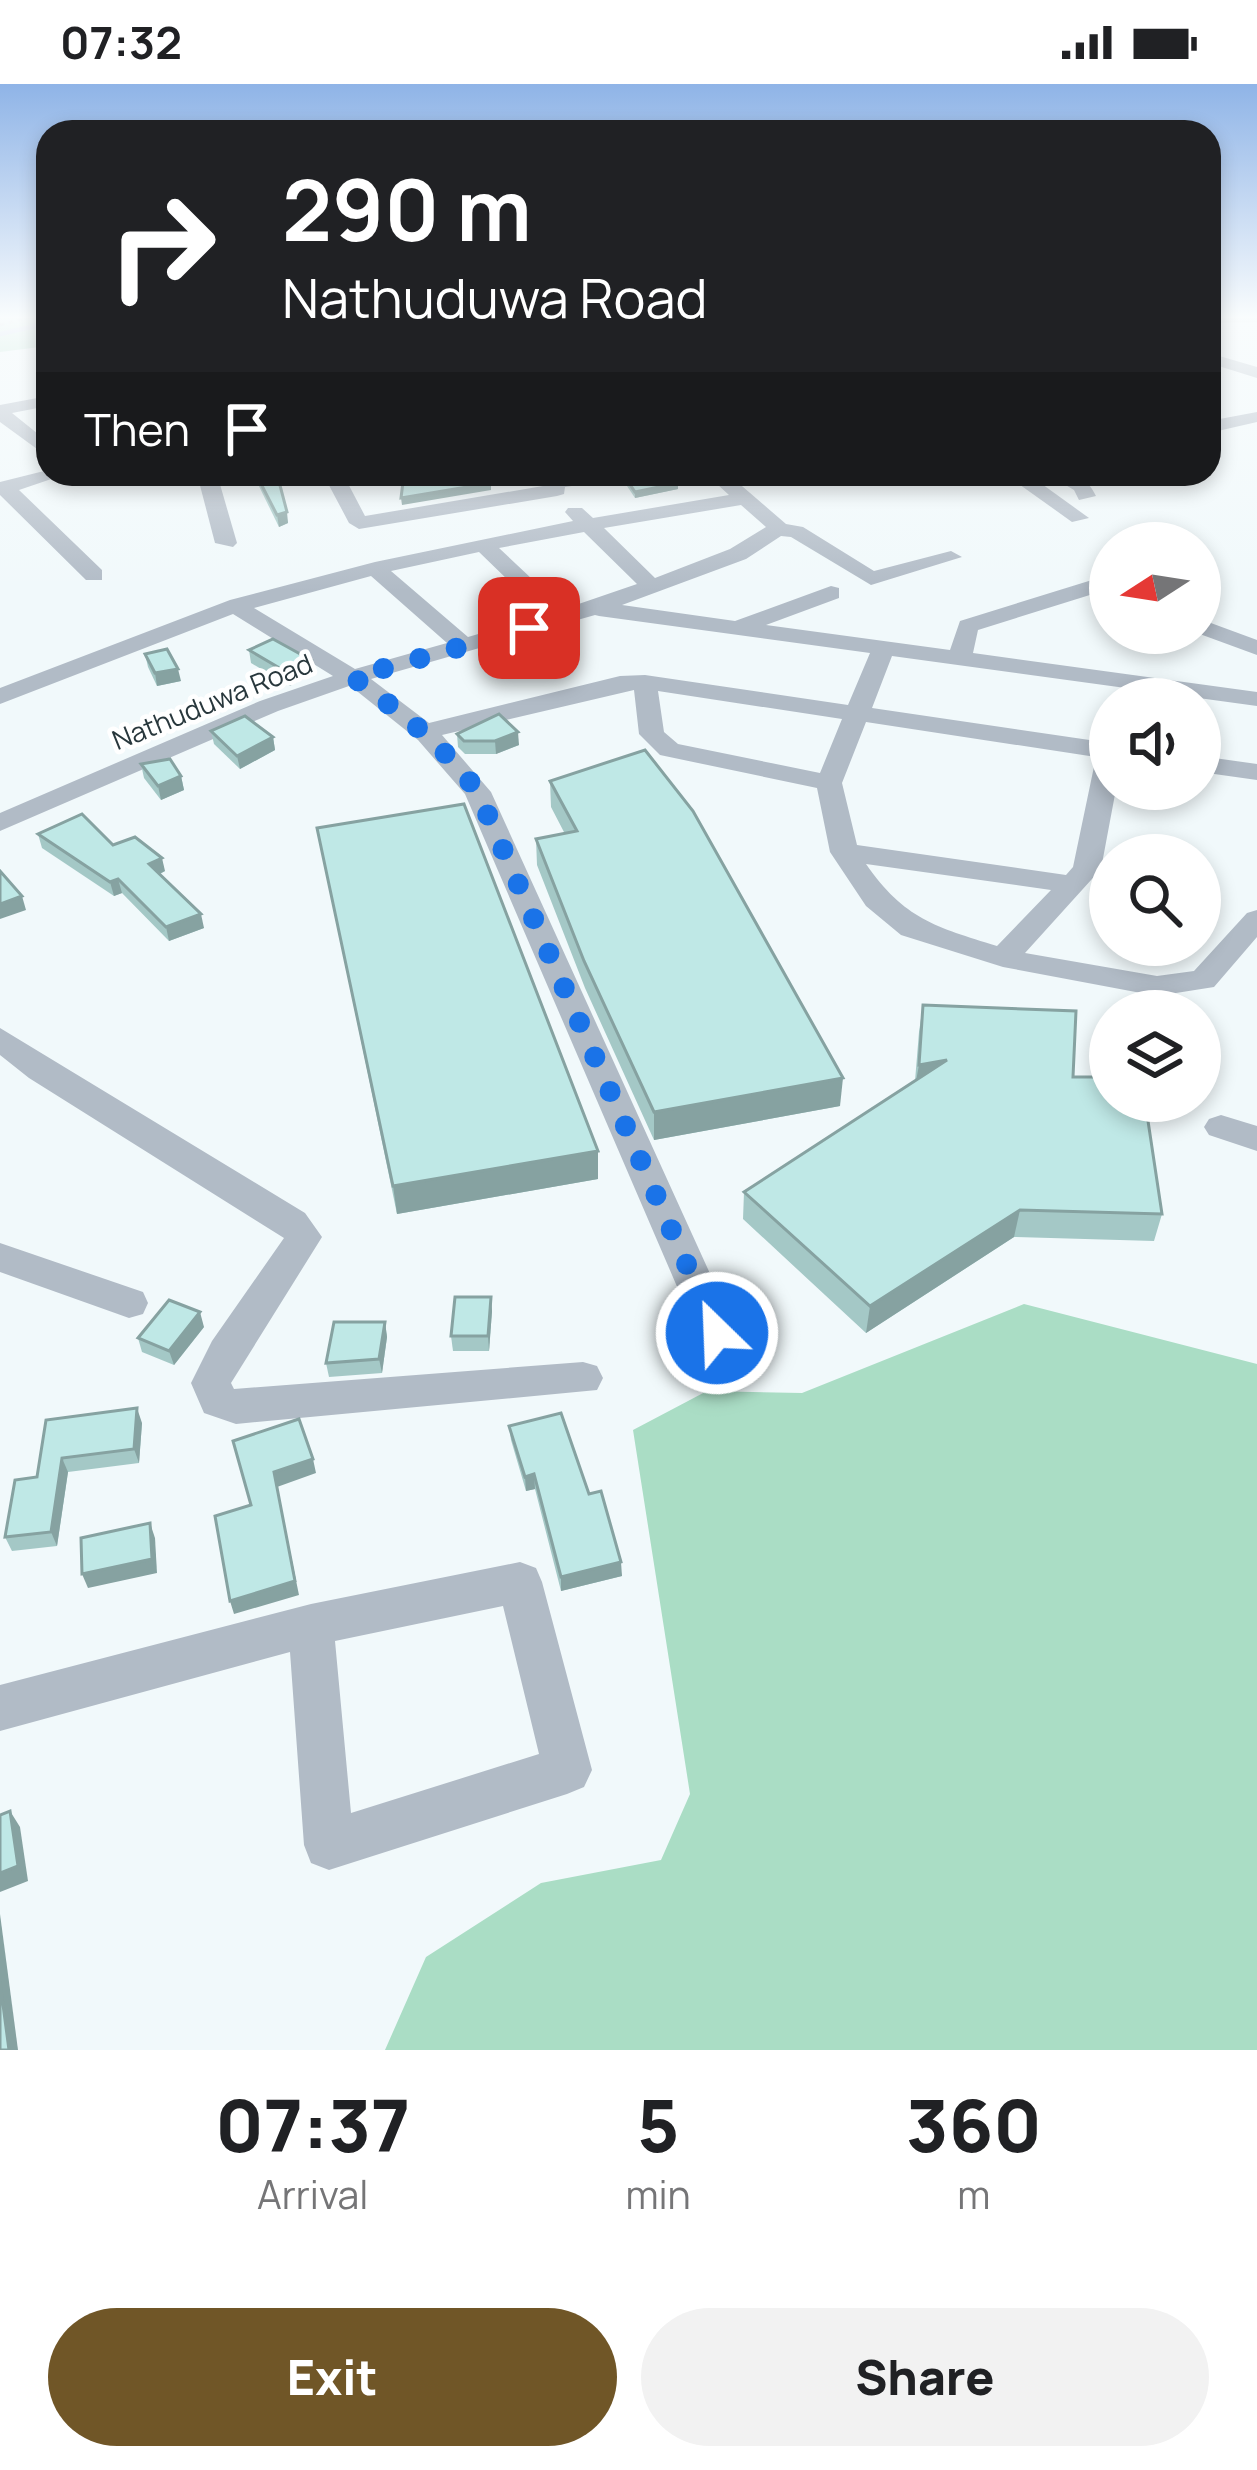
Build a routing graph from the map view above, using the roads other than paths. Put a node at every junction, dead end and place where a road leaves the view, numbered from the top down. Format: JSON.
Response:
{"nodes":[{"id":1,"x":0,"y":411,"type":"edge"},
{"id":2,"x":1257,"y":417,"type":"edge"},
{"id":3,"x":1221,"y":424,"type":"edge"},
{"id":4,"x":36,"y":442,"type":"edge"},
{"id":5,"x":36,"y":479,"type":"edge"},
{"id":6,"x":210,"y":486,"type":"edge"},
{"id":7,"x":339,"y":486,"type":"edge"},
{"id":8,"x":532,"y":486,"type":"edge"},
{"id":9,"x":553,"y":486,"type":"edge"},
{"id":10,"x":732,"y":486,"type":"edge"},
{"id":11,"x":1032,"y":486,"type":"edge"},
{"id":12,"x":1080,"y":486,"type":"edge"},
{"id":13,"x":3,"y":488,"type":"edge"},
{"id":14,"x":1086,"y":496,"type":"dead end"},
{"id":15,"x":747,"y":498,"type":"junction"},
{"id":16,"x":1079,"y":518,"type":"dead end"},
{"id":17,"x":585,"y":524,"type":"junction"},
{"id":18,"x":777,"y":529,"type":"junction"},
{"id":19,"x":226,"y":543,"type":"dead end"},
{"id":20,"x":483,"y":544,"type":"junction"},
{"id":21,"x":951,"y":557,"type":"dead end"},
{"id":22,"x":375,"y":568,"type":"junction"},
{"id":23,"x":94,"y":575,"type":"dead end"},
{"id":24,"x":652,"y":588,"type":"junction"},
{"id":25,"x":1089,"y":588,"type":"edge"},
{"id":26,"x":831,"y":593,"type":"dead end"},
{"id":27,"x":235,"y":606,"type":"junction"},
{"id":28,"x":594,"y":608,"type":"junction"},
{"id":29,"x":560,"y":618,"type":"junction"},
{"id":30,"x":735,"y":629,"type":"junction"},
{"id":31,"x":1221,"y":634,"type":"edge"},
{"id":32,"x":466,"y":647,"type":"junction"},
{"id":33,"x":1257,"y":648,"type":"edge"},
{"id":34,"x":884,"y":649,"type":"junction"},
{"id":35,"x":959,"y":658,"type":"junction"},
{"id":36,"x":353,"y":677,"type":"junction"},
{"id":37,"x":645,"y":682,"type":"junction"},
{"id":38,"x":1089,"y":683,"type":"edge"},
{"id":39,"x":1221,"y":696,"type":"edge"},
{"id":40,"x":0,"y":698,"type":"edge"},
{"id":41,"x":1257,"y":699,"type":"edge"},
{"id":42,"x":853,"y":714,"type":"junction"},
{"id":43,"x":425,"y":732,"type":"junction"},
{"id":44,"x":1089,"y":748,"type":"edge"},
{"id":45,"x":1221,"y":767,"type":"edge"},
{"id":46,"x":1257,"y":772,"type":"edge"},
{"id":47,"x":829,"y":783,"type":"junction"},
{"id":48,"x":1098,"y":810,"type":"edge"},
{"id":49,"x":0,"y":824,"type":"edge"},
{"id":50,"x":844,"y":852,"type":"junction"},
{"id":51,"x":1072,"y":884,"type":"junction"},
{"id":52,"x":1257,"y":920,"type":"edge"},
{"id":53,"x":1003,"y":958,"type":"junction"},
{"id":54,"x":0,"y":1039,"type":"edge"},
{"id":55,"x":1221,"y":1127,"type":"dead end"},
{"id":56,"x":1257,"y":1138,"type":"edge"},
{"id":57,"x":0,"y":1257,"type":"edge"},
{"id":58,"x":129,"y":1303,"type":"dead end"},
{"id":59,"x":717,"y":1333,"type":"dead end"},
{"id":60,"x":583,"y":1378,"type":"dead end"},
{"id":61,"x":311,"y":1624,"type":"junction"},
{"id":62,"x":0,"y":1708,"type":"edge"}],
"edges":[{"from":1,"to":4,"type":"street"},
{"from":2,"to":3,"type":"street"},
{"from":5,"to":13,"type":"street"},
{"from":6,"to":19,"type":"street"},
{"from":7,"to":8,"type":"street"},
{"from":9,"to":17,"type":"street"},
{"from":10,"to":15,"type":"street"},
{"from":11,"to":16,"type":"street"},
{"from":12,"to":14,"type":"street"},
{"from":13,"to":23,"type":"street"},
{"from":15,"to":17,"type":"street"},
{"from":15,"to":18,"type":"street"},
{"from":17,"to":20,"type":"street"},
{"from":17,"to":24,"type":"street"},
{"from":18,"to":21,"type":"street"},
{"from":18,"to":24,"type":"street","name":"Nathuduwa Road"},
{"from":20,"to":22,"type":"street"},
{"from":20,"to":29,"type":"street"},
{"from":22,"to":27,"type":"street"},
{"from":22,"to":32,"type":"street"},
{"from":24,"to":28,"type":"street","name":"Nathuduwa Road"},
{"from":25,"to":35,"type":"street"},
{"from":26,"to":30,"type":"street"},
{"from":27,"to":36,"type":"street"},
{"from":27,"to":40,"type":"street"},
{"from":28,"to":29,"type":"street","name":"Nathuduwa Road"},
{"from":28,"to":30,"type":"street"},
{"from":29,"to":32,"type":"street","name":"Nathuduwa Road"},
{"from":30,"to":34,"type":"street"},
{"from":31,"to":33,"type":"street"},
{"from":32,"to":36,"type":"street","name":"Nathuduwa Road"},
{"from":34,"to":35,"type":"street"},
{"from":34,"to":42,"type":"street"},
{"from":35,"to":38,"type":"street"},
{"from":36,"to":43,"type":"street"},
{"from":36,"to":49,"type":"street","name":"Nathuduwa Road"},
{"from":37,"to":42,"type":"street"},
{"from":37,"to":43,"type":"street"},
{"from":37,"to":47,"type":"street"},
{"from":39,"to":41,"type":"street"},
{"from":42,"to":44,"type":"street"},
{"from":42,"to":47,"type":"street"},
{"from":43,"to":59,"type":"street"},
{"from":45,"to":46,"type":"street"},
{"from":47,"to":50,"type":"street"},
{"from":48,"to":51,"type":"street"},
{"from":50,"to":51,"type":"street"},
{"from":50,"to":53,"type":"street"},
{"from":51,"to":53,"type":"street"},
{"from":52,"to":53,"type":"street"},
{"from":54,"to":60,"type":"street"},
{"from":55,"to":56,"type":"street"},
{"from":57,"to":58,"type":"street"},
{"from":61,"to":61,"type":"street"},
{"from":61,"to":62,"type":"street"}]}
